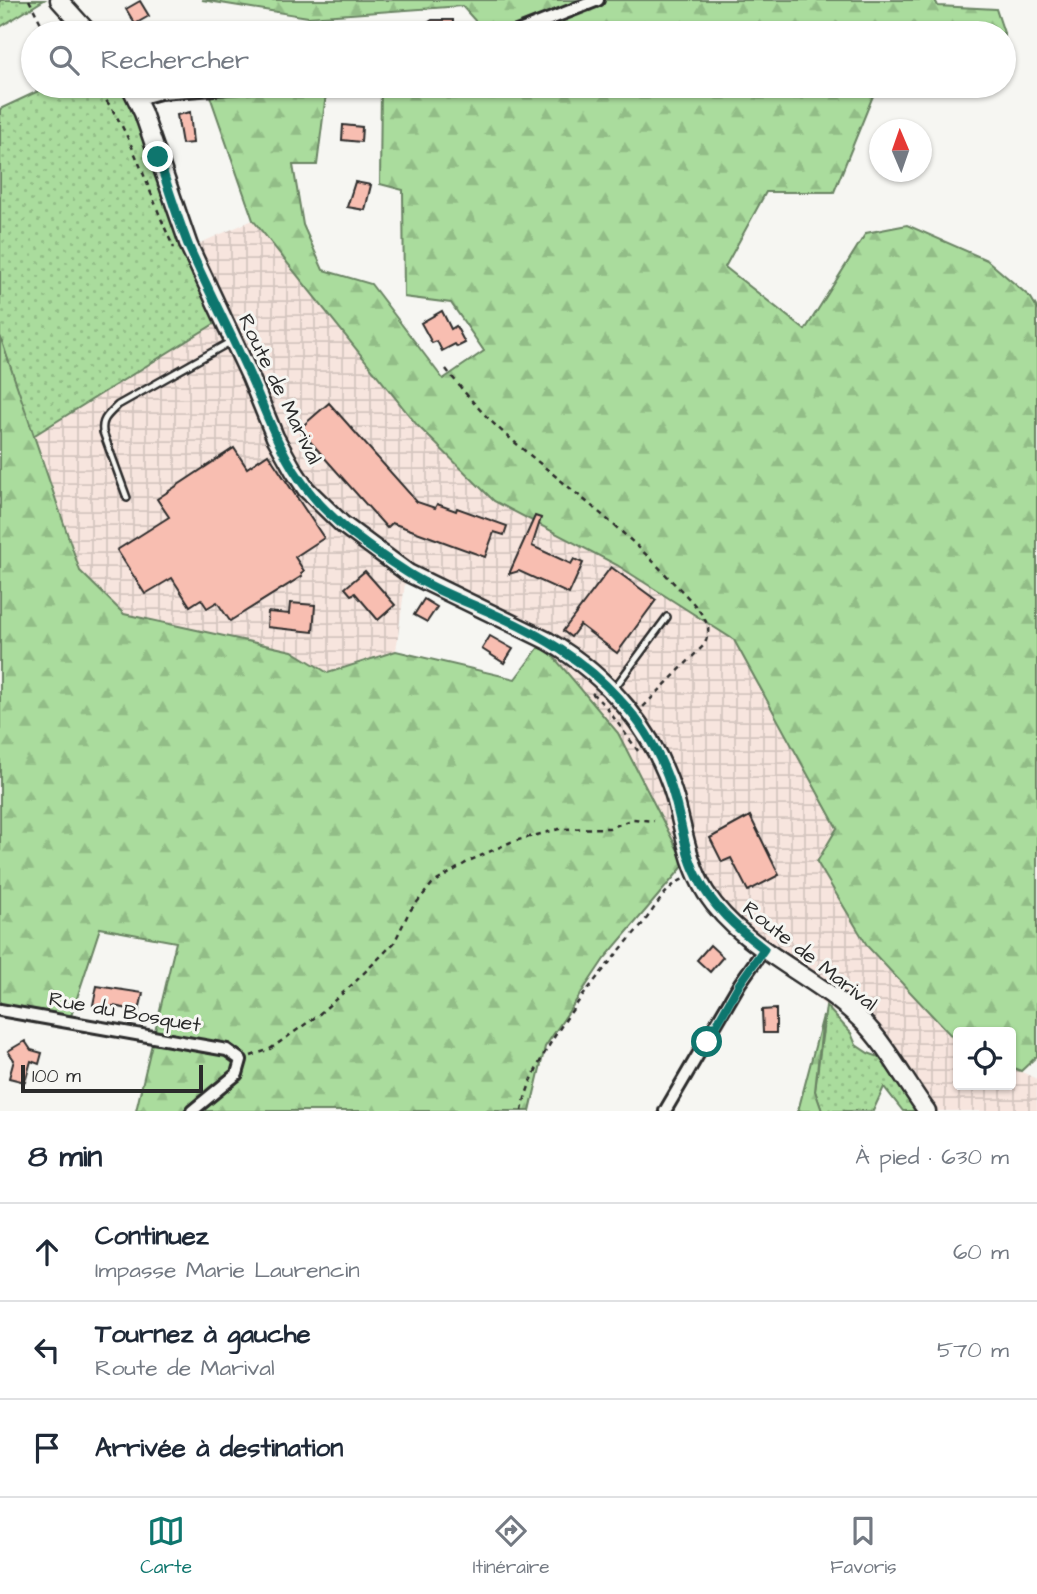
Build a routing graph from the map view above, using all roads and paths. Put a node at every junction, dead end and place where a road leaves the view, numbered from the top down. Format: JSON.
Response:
{"nodes":[{"id":1,"x":29,"y":0,"type":"edge"},
{"id":2,"x":60,"y":0,"type":"edge"},
{"id":3,"x":598,"y":0,"type":"edge"},
{"id":4,"x":40,"y":21,"type":"edge"},
{"id":5,"x":78,"y":21,"type":"edge"},
{"id":6,"x":545,"y":21,"type":"edge"},
{"id":7,"x":136,"y":98,"type":"edge"},
{"id":8,"x":233,"y":341,"type":"junction"},
{"id":9,"x":446,"y":369,"type":"dead end"},
{"id":10,"x":127,"y":498,"type":"dead end"},
{"id":11,"x":667,"y":617,"type":"dead end"},
{"id":12,"x":612,"y":691,"type":"junction"},
{"id":13,"x":634,"y":716,"type":"junction"},
{"id":14,"x":653,"y":821,"type":"dead end"},
{"id":15,"x":696,"y":875,"type":"junction"},
{"id":16,"x":764,"y":949,"type":"junction"},
{"id":17,"x":0,"y":1010,"type":"edge"},
{"id":18,"x":241,"y":1060,"type":"junction"},
{"id":19,"x":192,"y":1111,"type":"edge"},
{"id":20,"x":522,"y":1111,"type":"edge"},
{"id":21,"x":665,"y":1111,"type":"edge"},
{"id":22,"x":927,"y":1111,"type":"edge"}],
"edges":[{"from":1,"to":4,"type":"path"},
{"from":2,"to":5,"type":"main road"},
{"from":3,"to":6,"type":"street"},
{"from":7,"to":8,"type":"main road","name":"Route de Marival"},
{"from":8,"to":10,"type":"lane"},
{"from":8,"to":12,"type":"main road","name":"Route de Marival"},
{"from":9,"to":13,"type":"path"},
{"from":11,"to":12,"type":"lane"},
{"from":12,"to":13,"type":"main road","name":"Route de Marival"},
{"from":13,"to":15,"type":"main road","name":"Route de Marival"},
{"from":14,"to":18,"type":"path"},
{"from":15,"to":16,"type":"main road","name":"Route de Marival"},
{"from":15,"to":20,"type":"path"},
{"from":16,"to":21,"type":"street"},
{"from":16,"to":22,"type":"main road","name":"Route de Marival"},
{"from":17,"to":18,"type":"street","name":"Rue du Bosquet"},
{"from":18,"to":19,"type":"street"}]}
